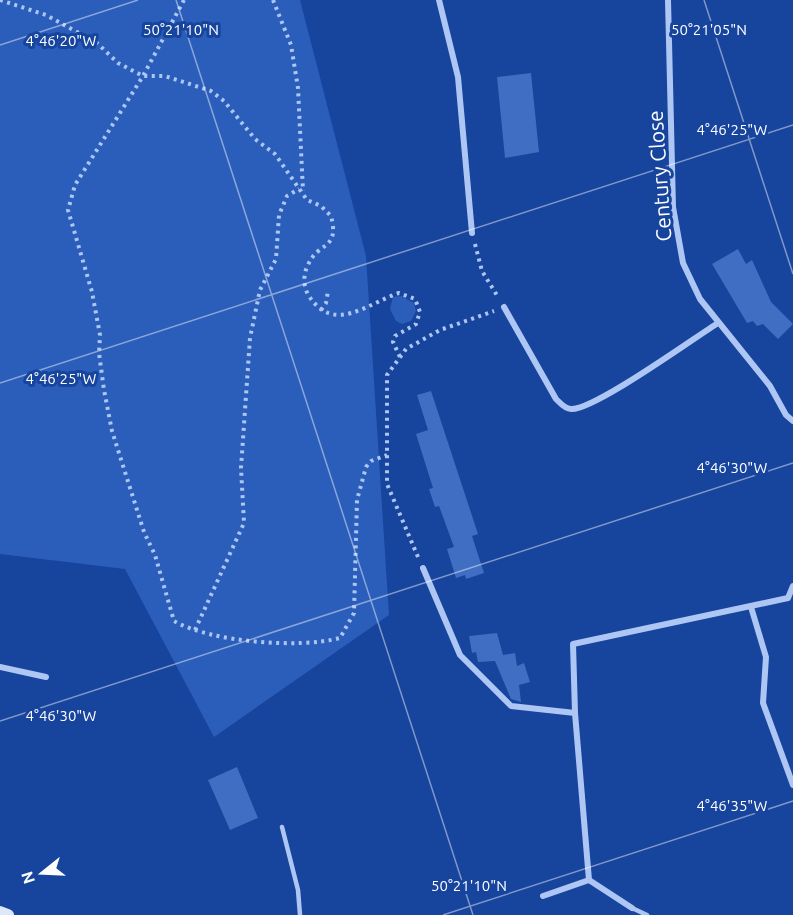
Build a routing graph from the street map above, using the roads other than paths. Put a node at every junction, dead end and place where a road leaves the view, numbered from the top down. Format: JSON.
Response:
{"nodes":[{"id":1,"x":439,"y":0,"type":"edge"},
{"id":2,"x":668,"y":0,"type":"edge"},
{"id":3,"x":472,"y":233,"type":"road end"},
{"id":4,"x":504,"y":307,"type":"road end"},
{"id":5,"x":718,"y":323,"type":"junction"},
{"id":6,"x":793,"y":421,"type":"edge"},
{"id":7,"x":423,"y":568,"type":"road end"},
{"id":8,"x":793,"y":586,"type":"edge"},
{"id":9,"x":751,"y":607,"type":"junction"},
{"id":10,"x":0,"y":667,"type":"edge"},
{"id":11,"x":46,"y":676,"type":"dead end"},
{"id":12,"x":575,"y":713,"type":"junction"},
{"id":13,"x":793,"y":785,"type":"edge"},
{"id":14,"x":282,"y":827,"type":"dead end"},
{"id":15,"x":589,"y":880,"type":"junction"},
{"id":16,"x":543,"y":896,"type":"dead end"},
{"id":17,"x":632,"y":908,"type":"joint"},
{"id":18,"x":0,"y":912,"type":"edge"},
{"id":19,"x":8,"y":915,"type":"edge"},
{"id":20,"x":300,"y":915,"type":"edge"},
{"id":21,"x":647,"y":915,"type":"edge"}],
"edges":[{"from":1,"to":3,"type":"street"},
{"from":2,"to":5,"type":"street","name":"Century Close"},
{"from":4,"to":5,"type":"street"},
{"from":5,"to":6,"type":"street","name":"Century Close"},
{"from":7,"to":12,"type":"street"},
{"from":8,"to":9,"type":"street"},
{"from":9,"to":12,"type":"street"},
{"from":9,"to":13,"type":"street"},
{"from":10,"to":11,"type":"street"},
{"from":12,"to":15,"type":"street"},
{"from":14,"to":20,"type":"lane"},
{"from":15,"to":16,"type":"street"},
{"from":15,"to":17,"type":"street"},
{"from":17,"to":21,"type":"lane"},
{"from":18,"to":19,"type":"street"}]}
